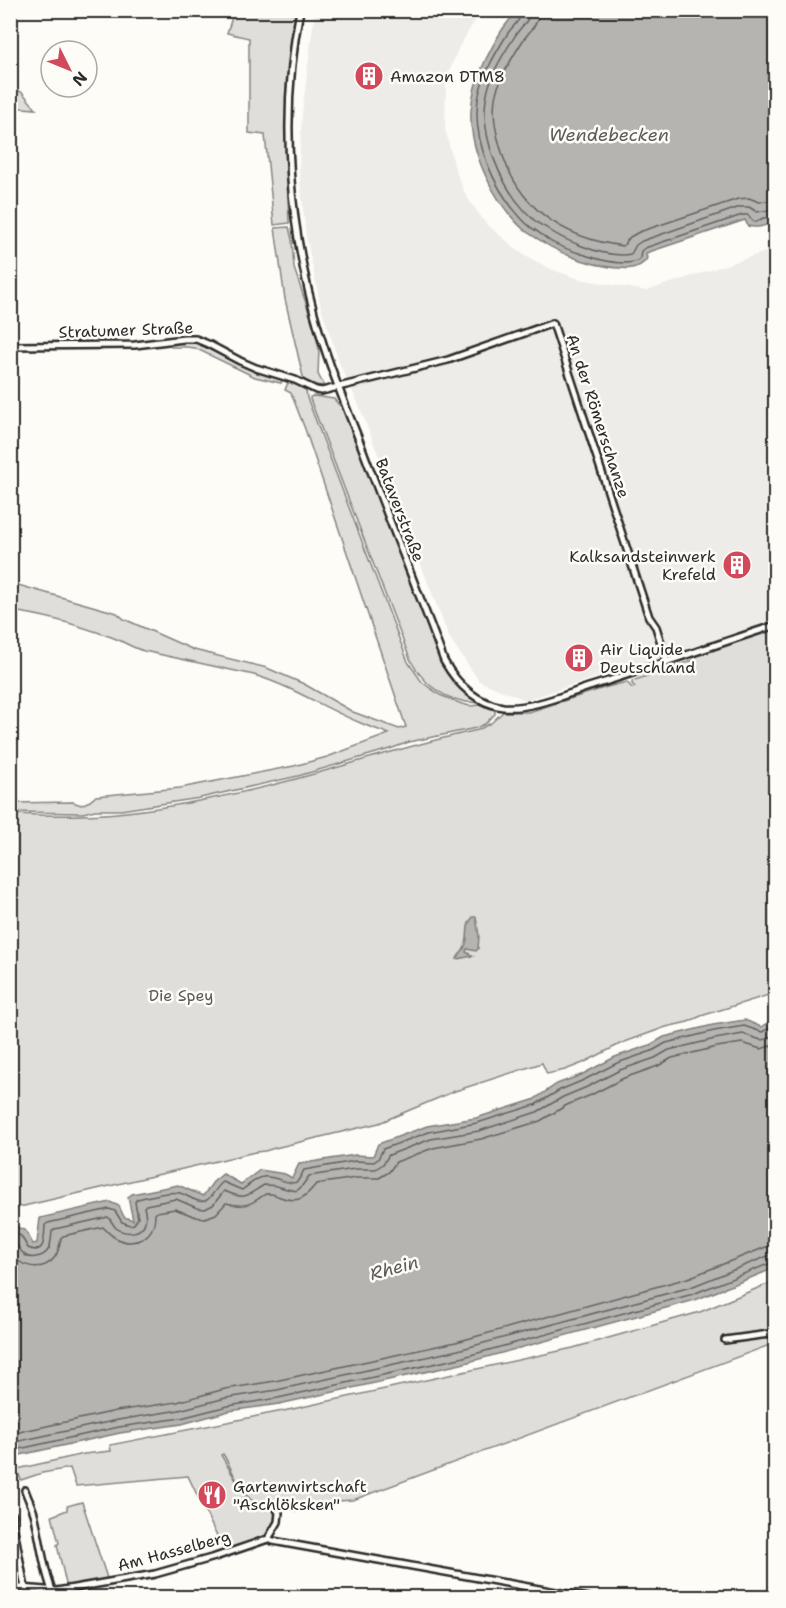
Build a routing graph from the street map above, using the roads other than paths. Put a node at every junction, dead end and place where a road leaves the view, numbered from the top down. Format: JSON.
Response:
{"nodes":[{"id":1,"x":300,"y":10,"type":"edge"},
{"id":2,"x":10,"y":346,"type":"edge"},
{"id":3,"x":339,"y":387,"type":"junction"},
{"id":4,"x":776,"y":625,"type":"edge"},
{"id":5,"x":667,"y":662,"type":"junction"},
{"id":6,"x":776,"y":1332,"type":"edge"},
{"id":7,"x":725,"y":1340,"type":"dead end"},
{"id":8,"x":25,"y":1490,"type":"dead end"},
{"id":9,"x":276,"y":1508,"type":"dead end"},
{"id":10,"x":13,"y":1515,"type":"dead end"},
{"id":11,"x":268,"y":1539,"type":"junction"},
{"id":12,"x":10,"y":1587,"type":"edge"},
{"id":13,"x":25,"y":1588,"type":"junction"},
{"id":14,"x":54,"y":1594,"type":"edge"},
{"id":15,"x":589,"y":1598,"type":"edge"}],
"edges":[{"from":1,"to":3,"type":"street","name":"Bataverstraße"},
{"from":2,"to":3,"type":"street","name":"Stratumer Straße"},
{"from":3,"to":5,"type":"street","name":"Bataverstraße"},
{"from":3,"to":5,"type":"street","name":"An der Römerschanze"},
{"from":4,"to":5,"type":"street","name":"Bataverstraße"},
{"from":6,"to":7,"type":"street"},
{"from":8,"to":14,"type":"street"},
{"from":9,"to":11,"type":"street"},
{"from":10,"to":13,"type":"street"},
{"from":11,"to":14,"type":"street","name":"Am Hasselberg"},
{"from":11,"to":15,"type":"street"},
{"from":12,"to":13,"type":"street","name":"Am Hasselberg"},
{"from":13,"to":14,"type":"street","name":"Am Hasselberg"}]}
